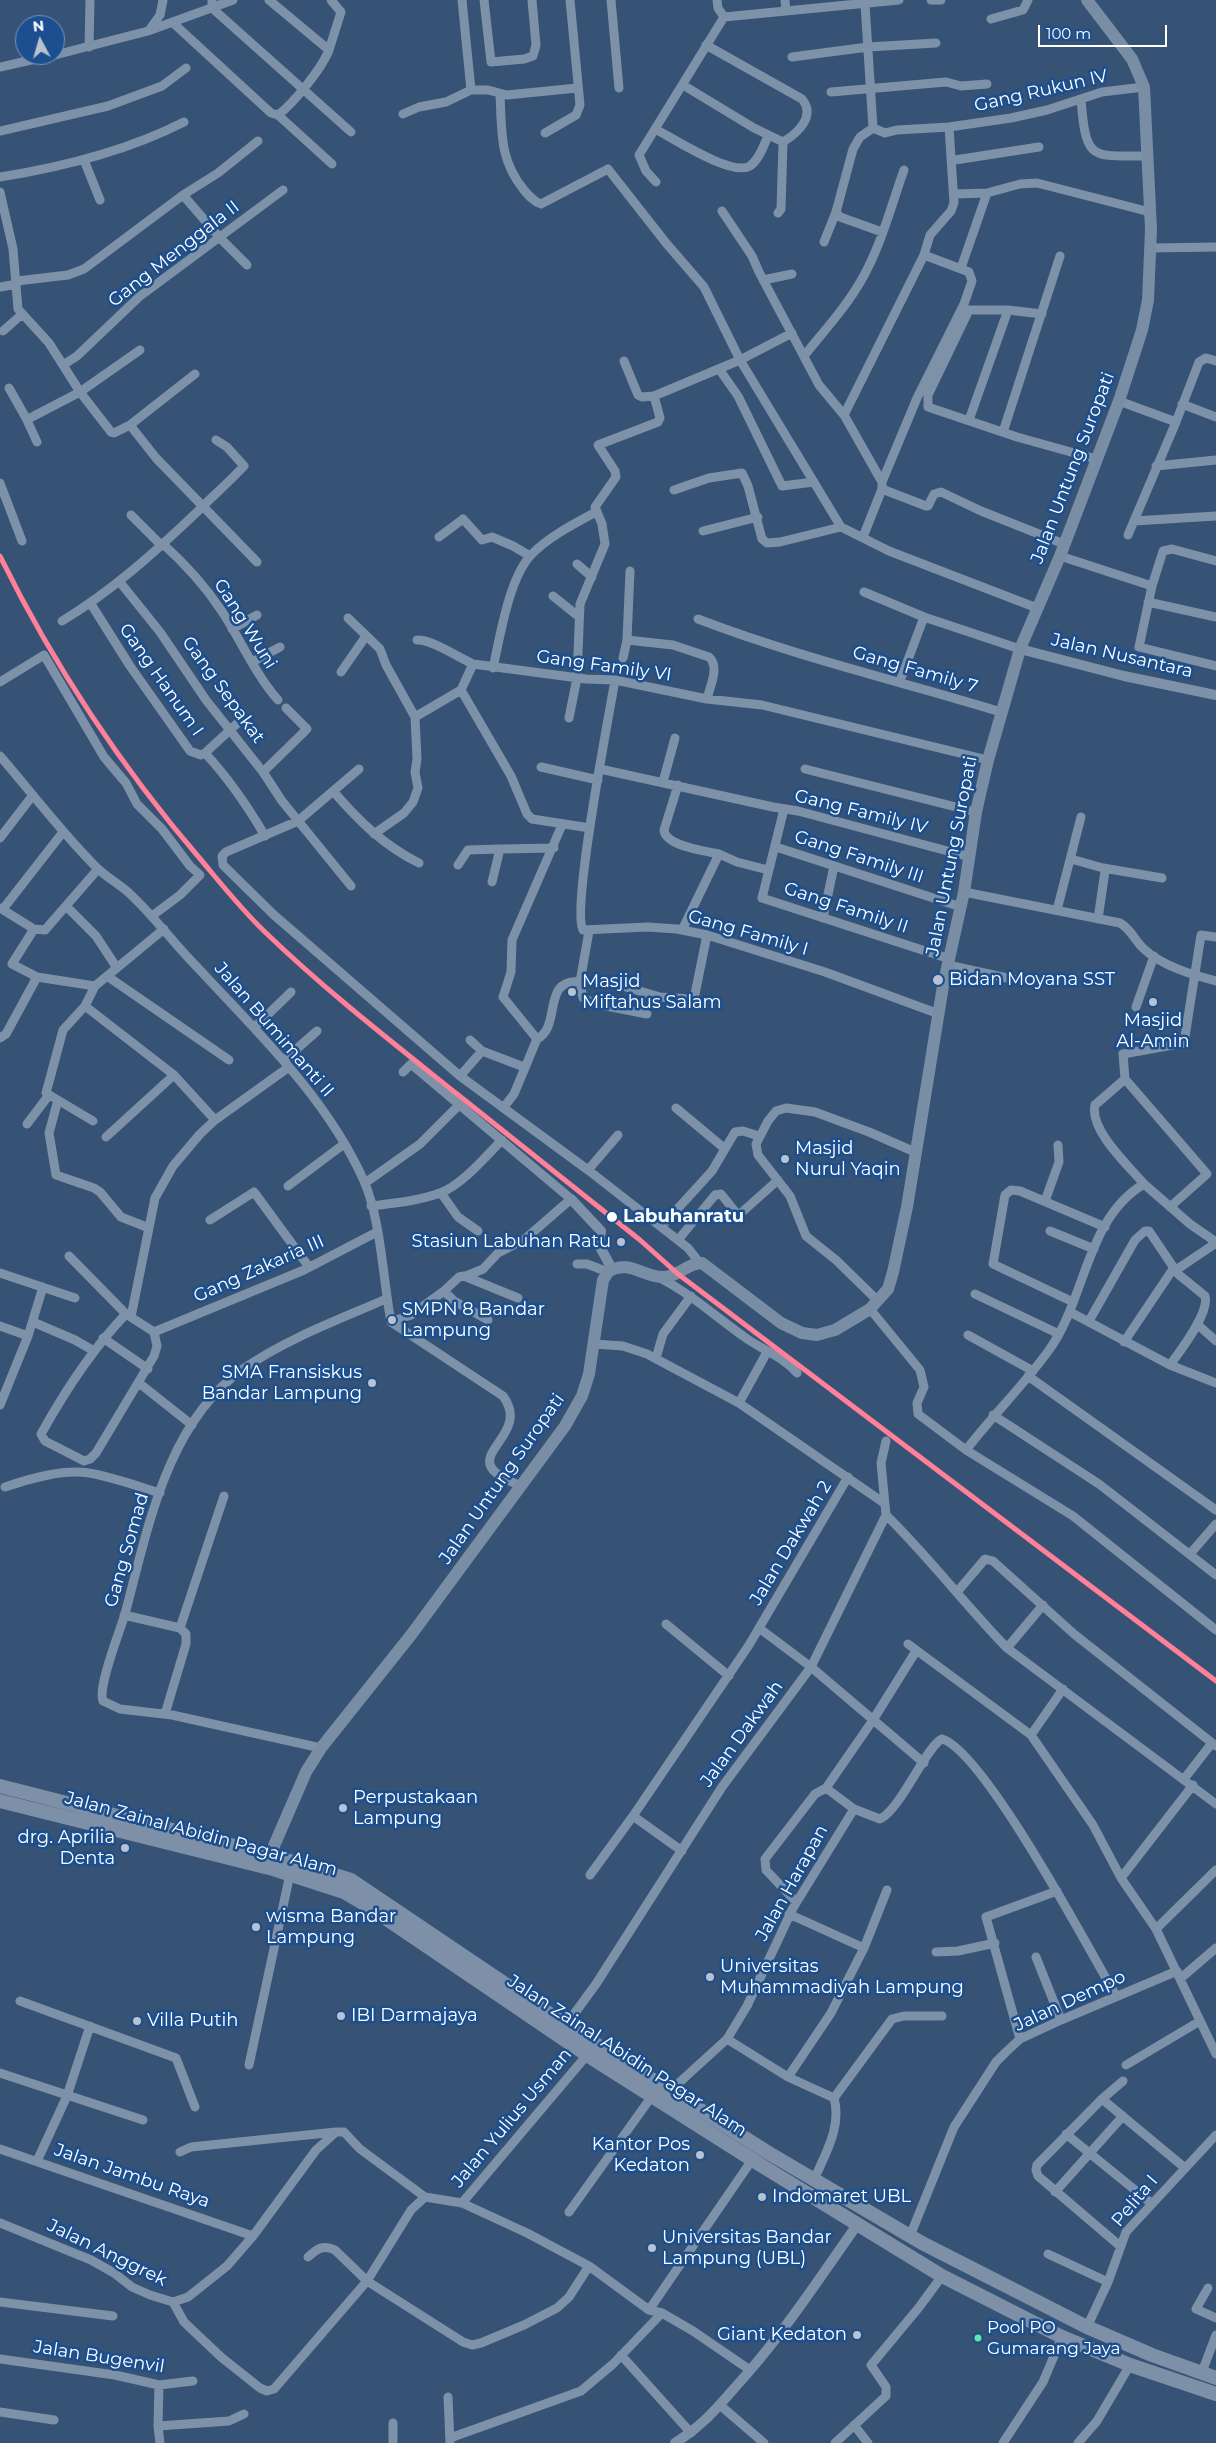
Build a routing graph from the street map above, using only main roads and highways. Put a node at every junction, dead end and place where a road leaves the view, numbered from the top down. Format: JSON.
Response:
{"nodes":[{"id":1,"x":1087,"y":0,"type":"edge"},
{"id":2,"x":0,"y":1786,"type":"edge"},
{"id":3,"x":0,"y":1801,"type":"edge"},
{"id":4,"x":58,"y":1807,"type":"junction"},
{"id":5,"x":210,"y":1846,"type":"junction"},
{"id":6,"x":270,"y":1855,"type":"junction"},
{"id":7,"x":463,"y":1963,"type":"junction"},
{"id":8,"x":1216,"y":2378,"type":"edge"},
{"id":9,"x":1216,"y":2394,"type":"edge"}],
"edges":[{"from":1,"to":6,"type":"main road","name":"Jalan Untung Suropati"},
{"from":2,"to":4,"type":"highway","name":"Jalan Zainal Abidin Pagar Alam"},
{"from":3,"to":4,"type":"highway","name":"Jalan Zainal Abidin Pagar Alam"},
{"from":4,"to":5,"type":"highway","name":"Jalan Zainal Abidin Pagar Alam"},
{"from":5,"to":6,"type":"highway","name":"Jalan Zainal Abidin Pagar Alam"},
{"from":5,"to":7,"type":"highway","name":"Jalan Zainal Abidin Pagar Alam"},
{"from":6,"to":7,"type":"highway","name":"Jalan Zainal Abidin Pagar Alam"},
{"from":7,"to":8,"type":"highway","name":"Jalan Zainal Abidin Pagar Alam"},
{"from":7,"to":9,"type":"highway","name":"Jalan Zainal Abidin Pagar Alam"}]}
